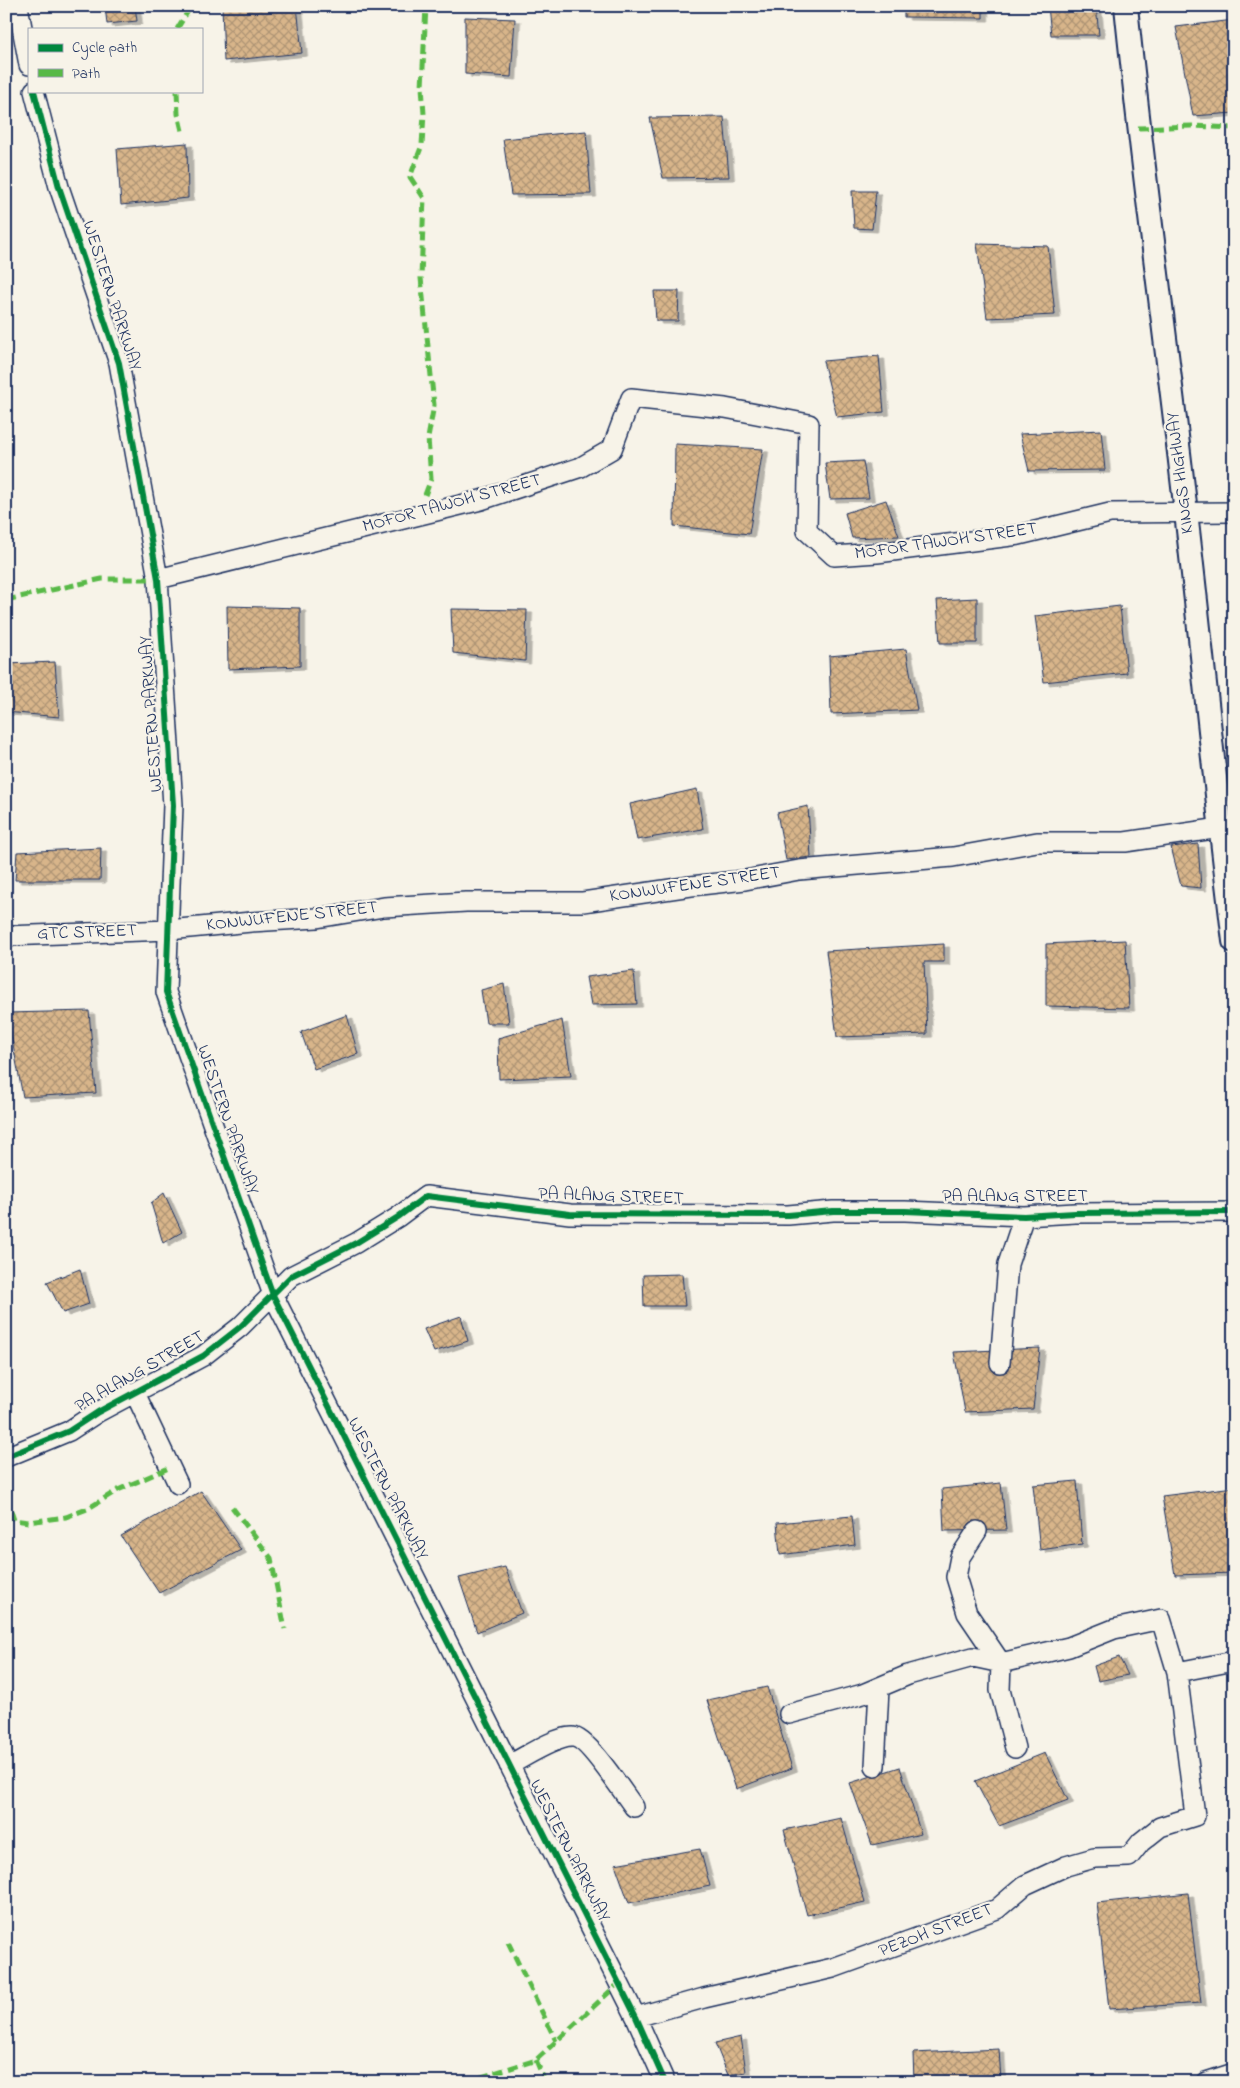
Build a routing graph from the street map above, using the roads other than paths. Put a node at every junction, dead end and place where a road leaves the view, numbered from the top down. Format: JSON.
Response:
{"nodes":[{"id":1,"x":18,"y":6,"type":"edge"},
{"id":2,"x":1126,"y":6,"type":"edge"},
{"id":3,"x":28,"y":60,"type":"edge"},
{"id":4,"x":34,"y":92,"type":"edge"},
{"id":5,"x":1234,"y":512,"type":"edge"},
{"id":6,"x":1186,"y":513,"type":"junction"},
{"id":7,"x":158,"y":579,"type":"junction"},
{"id":8,"x":1227,"y":827,"type":"edge"},
{"id":9,"x":169,"y":930,"type":"junction"},
{"id":10,"x":6,"y":936,"type":"edge"},
{"id":11,"x":1234,"y":941,"type":"edge"},
{"id":12,"x":1234,"y":1212,"type":"edge"},
{"id":13,"x":1024,"y":1216,"type":"junction"},
{"id":14,"x":273,"y":1295,"type":"junction"},
{"id":15,"x":1000,"y":1363,"type":"dead end"},
{"id":16,"x":135,"y":1393,"type":"junction"},
{"id":17,"x":6,"y":1457,"type":"edge"},
{"id":18,"x":178,"y":1484,"type":"dead end"},
{"id":19,"x":978,"y":1531,"type":"dead end"},
{"id":20,"x":1234,"y":1661,"type":"edge"},
{"id":21,"x":1001,"y":1663,"type":"junction"},
{"id":22,"x":1177,"y":1672,"type":"junction"},
{"id":23,"x":879,"y":1689,"type":"junction"},
{"id":24,"x":789,"y":1714,"type":"dead end"},
{"id":25,"x":1015,"y":1748,"type":"dead end"},
{"id":26,"x":509,"y":1765,"type":"junction"},
{"id":27,"x":875,"y":1766,"type":"dead end"},
{"id":28,"x":634,"y":1807,"type":"dead end"},
{"id":29,"x":636,"y":2017,"type":"junction"},
{"id":30,"x":1234,"y":2073,"type":"edge"},
{"id":31,"x":665,"y":2082,"type":"edge"},
{"id":32,"x":1206,"y":2082,"type":"edge"}],
"edges":[{"from":1,"to":3,"type":"street"},
{"from":2,"to":6,"type":"street","name":"KINGS HIGHWAY"},
{"from":4,"to":7,"type":"street","name":"WESTERN PARKWAY"},
{"from":5,"to":6,"type":"street"},
{"from":6,"to":7,"type":"street","name":"MOFOR TAWOH STREET"},
{"from":6,"to":8,"type":"street","name":"KINGS HIGHWAY"},
{"from":7,"to":9,"type":"street","name":"WESTERN PARKWAY"},
{"from":8,"to":9,"type":"street","name":"KONWUFENE STREET"},
{"from":8,"to":11,"type":"street","name":"KINGS HIGHWAY"},
{"from":9,"to":10,"type":"street","name":"GTC STREET"},
{"from":9,"to":14,"type":"street","name":"WESTERN PARKWAY"},
{"from":12,"to":13,"type":"street","name":"PA ALANG STREET"},
{"from":13,"to":14,"type":"street","name":"PA ALANG STREET"},
{"from":13,"to":15,"type":"street"},
{"from":14,"to":16,"type":"street","name":"PA ALANG STREET"},
{"from":14,"to":26,"type":"street","name":"WESTERN PARKWAY"},
{"from":16,"to":17,"type":"street","name":"PA ALANG STREET"},
{"from":16,"to":18,"type":"street"},
{"from":19,"to":21,"type":"street"},
{"from":20,"to":22,"type":"street"},
{"from":21,"to":22,"type":"street"},
{"from":21,"to":23,"type":"street"},
{"from":21,"to":25,"type":"street"},
{"from":22,"to":29,"type":"street","name":"PEZOH STREET"},
{"from":23,"to":24,"type":"street"},
{"from":23,"to":27,"type":"street"},
{"from":26,"to":28,"type":"street"},
{"from":26,"to":29,"type":"street","name":"WESTERN PARKWAY"},
{"from":29,"to":31,"type":"street","name":"WESTERN PARKWAY"},
{"from":30,"to":32,"type":"street"}]}
